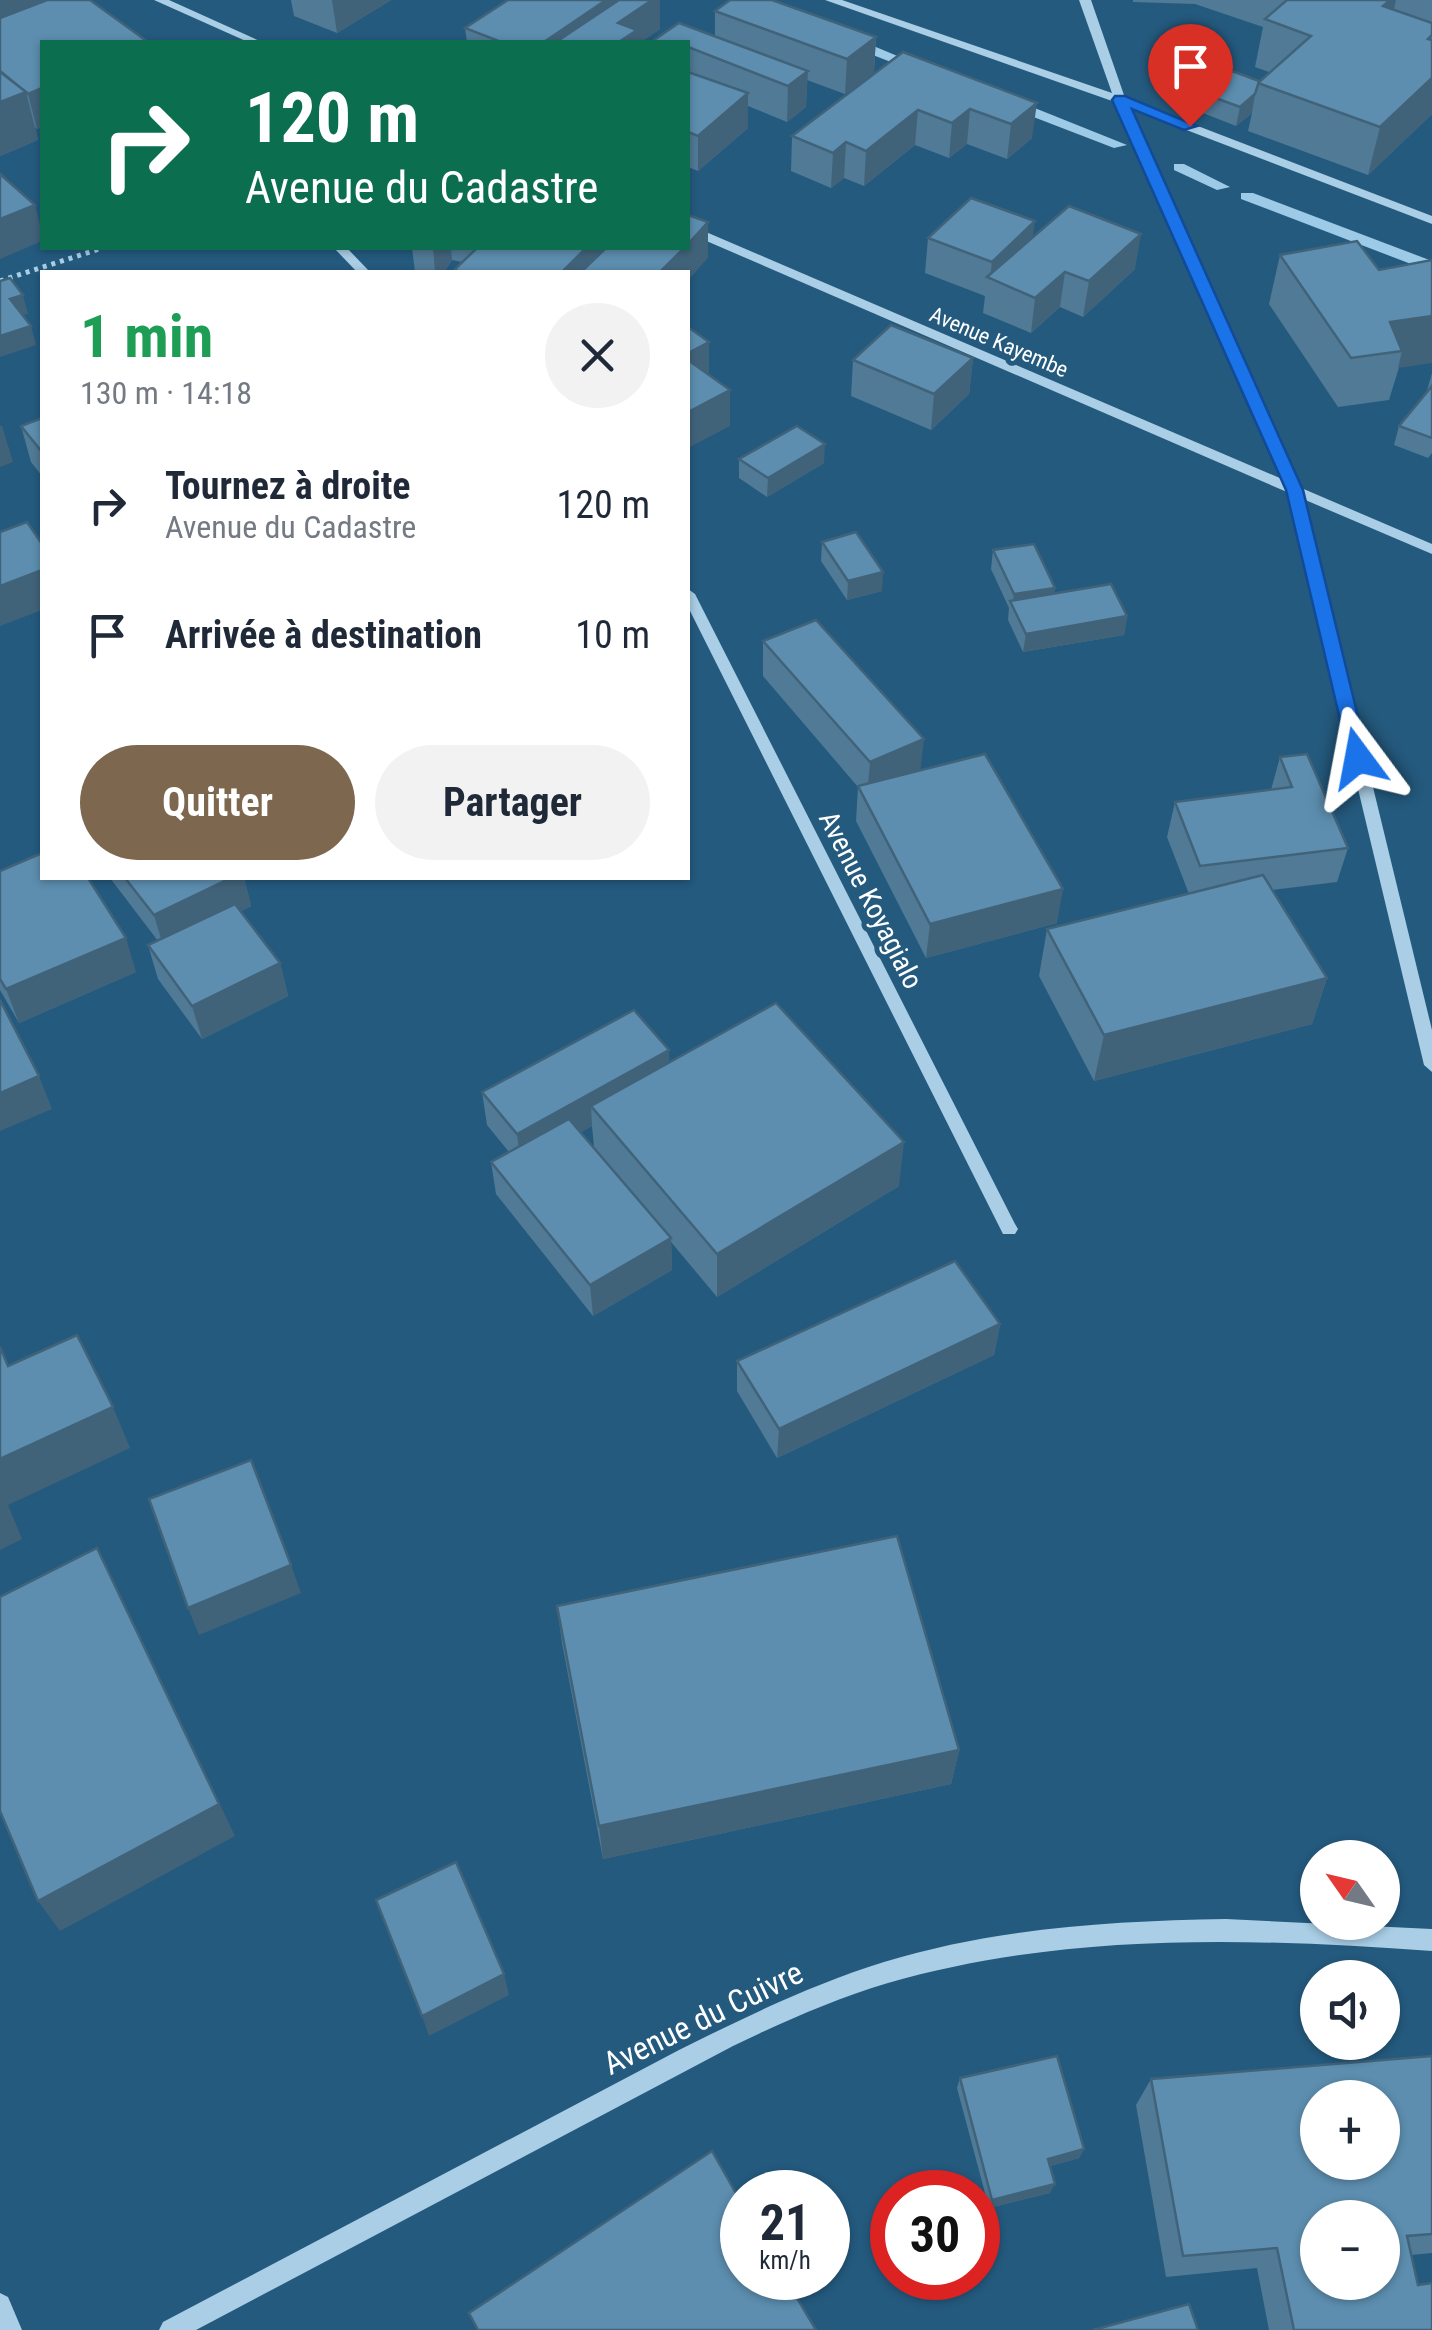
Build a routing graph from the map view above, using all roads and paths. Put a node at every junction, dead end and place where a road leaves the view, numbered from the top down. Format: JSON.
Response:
{"nodes":[{"id":1,"x":160,"y":0,"type":"edge"},
{"id":2,"x":831,"y":0,"type":"edge"},
{"id":3,"x":1085,"y":0,"type":"edge"},
{"id":4,"x":251,"y":40,"type":"edge"},
{"id":5,"x":1120,"y":100,"type":"junction"},
{"id":6,"x":1432,"y":220,"type":"edge"},
{"id":7,"x":690,"y":231,"type":"edge"},
{"id":8,"x":96,"y":250,"type":"edge"},
{"id":9,"x":342,"y":250,"type":"edge"},
{"id":10,"x":362,"y":270,"type":"edge"},
{"id":11,"x":0,"y":281,"type":"edge"},
{"id":12,"x":1294,"y":490,"type":"junction"},
{"id":13,"x":1432,"y":549,"type":"edge"},
{"id":14,"x":690,"y":598,"type":"edge"},
{"id":15,"x":1432,"y":1065,"type":"edge"},
{"id":16,"x":1009,"y":1229,"type":"dead end"},
{"id":17,"x":1432,"y":1940,"type":"edge"},
{"id":18,"x":0,"y":2305,"type":"edge"},
{"id":19,"x":10,"y":2330,"type":"edge"},
{"id":20,"x":171,"y":2330,"type":"edge"}],
"edges":[{"from":1,"to":4,"type":"street"},
{"from":2,"to":5,"type":"street"},
{"from":3,"to":5,"type":"street"},
{"from":5,"to":6,"type":"street"},
{"from":5,"to":12,"type":"street"},
{"from":7,"to":12,"type":"street","name":"Avenue Kayembe"},
{"from":8,"to":11,"type":"path"},
{"from":9,"to":10,"type":"street"},
{"from":12,"to":13,"type":"street","name":"Avenue Kayembe"},
{"from":12,"to":15,"type":"street"},
{"from":14,"to":16,"type":"street","name":"Avenue Koyagialo"},
{"from":17,"to":20,"type":"street","name":"Avenue du Cuivre"},
{"from":18,"to":19,"type":"street"}]}
